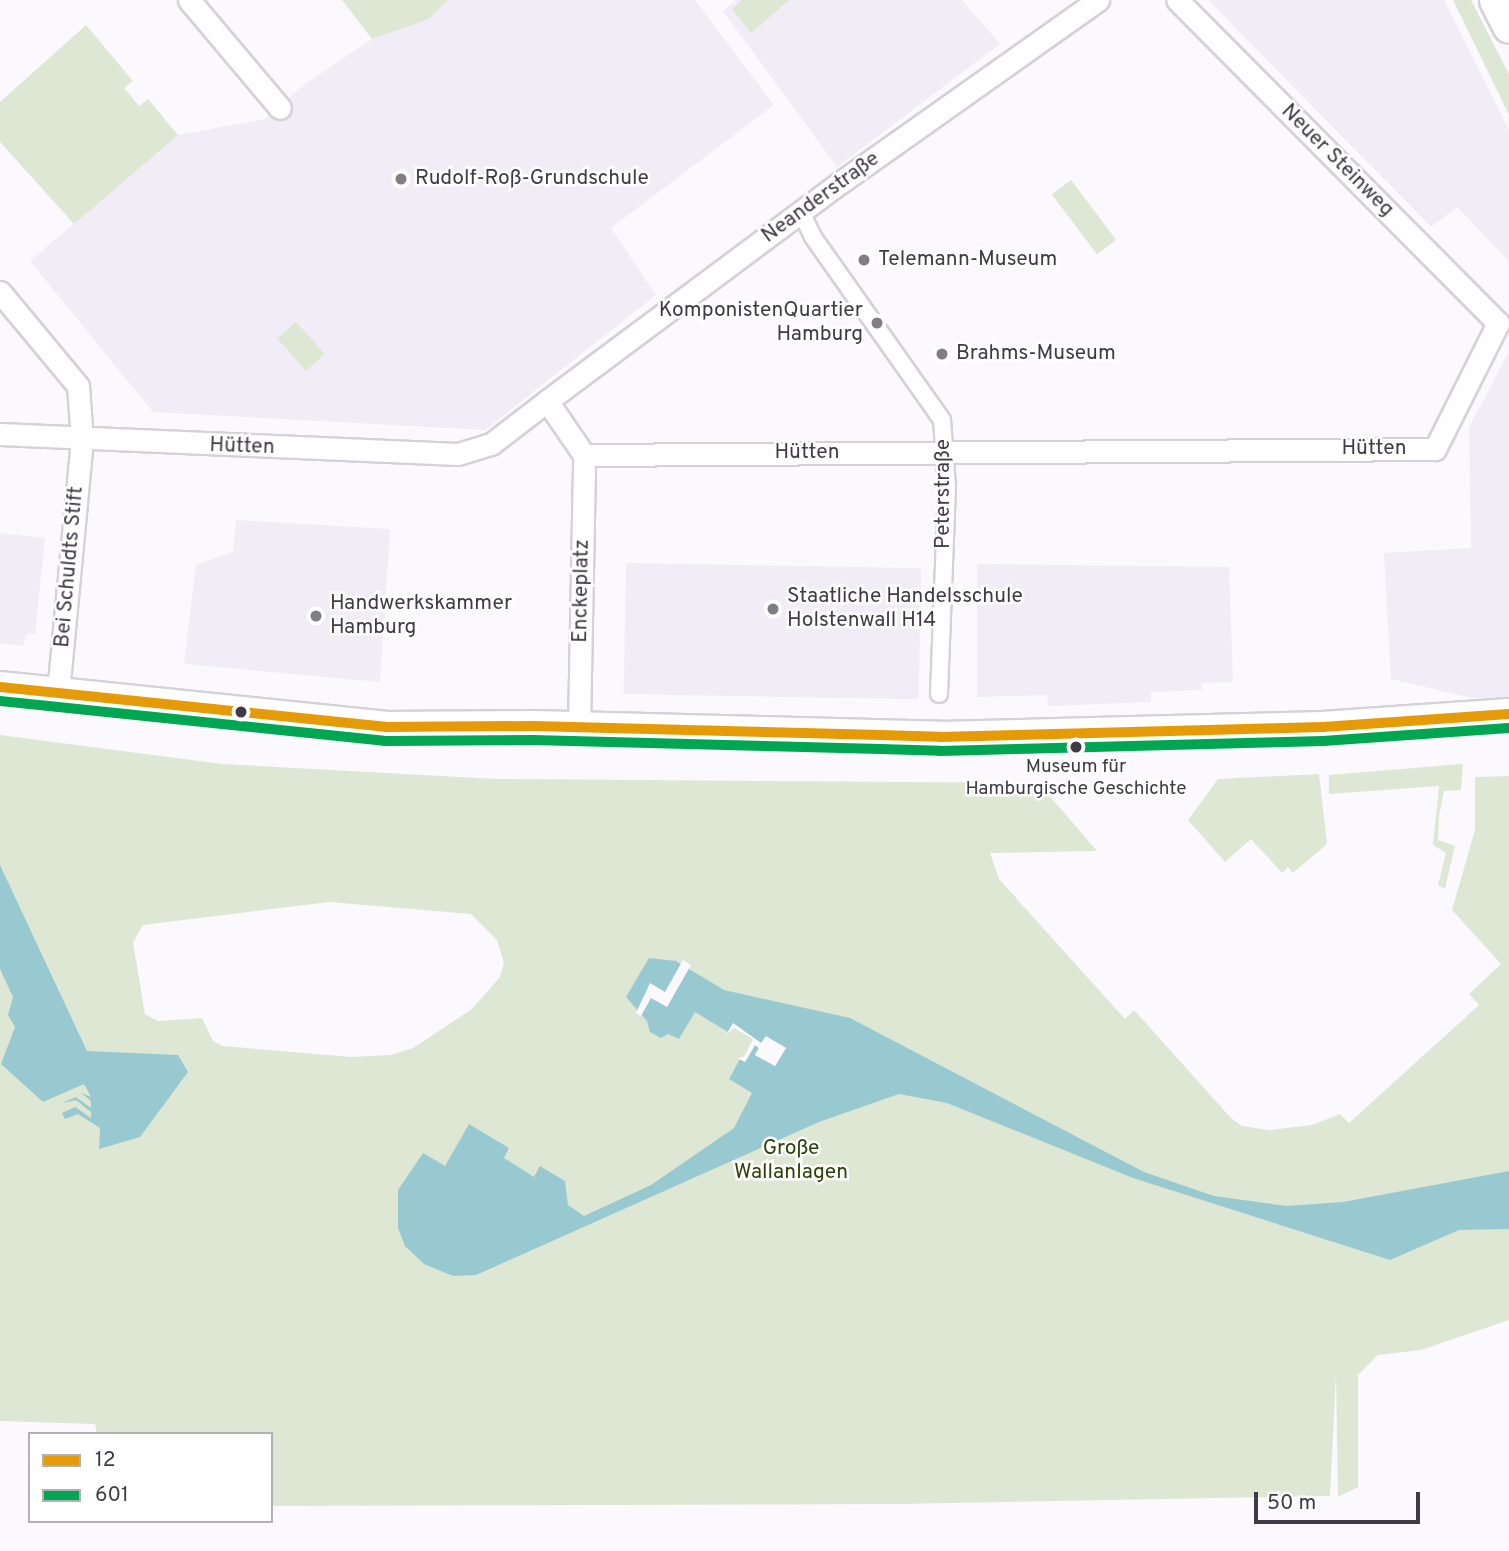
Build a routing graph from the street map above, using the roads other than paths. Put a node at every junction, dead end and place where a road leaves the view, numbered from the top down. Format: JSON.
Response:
{"nodes":[{"id":1,"x":189,"y":0,"type":"edge"},
{"id":2,"x":1098,"y":0,"type":"edge"},
{"id":3,"x":1177,"y":0,"type":"edge"},
{"id":4,"x":1496,"y":0,"type":"edge"},
{"id":5,"x":1509,"y":26,"type":"edge"},
{"id":6,"x":280,"y":108,"type":"dead end"},
{"id":7,"x":802,"y":212,"type":"junction"},
{"id":8,"x":0,"y":292,"type":"edge"},
{"id":9,"x":1498,"y":323,"type":"joint"},
{"id":10,"x":547,"y":401,"type":"junction"},
{"id":11,"x":0,"y":434,"type":"edge"},
{"id":12,"x":82,"y":439,"type":"junction"},
{"id":13,"x":947,"y":453,"type":"junction"},
{"id":14,"x":584,"y":455,"type":"junction"},
{"id":15,"x":0,"y":687,"type":"edge"},
{"id":16,"x":58,"y":694,"type":"junction"},
{"id":17,"x":939,"y":694,"type":"dead end"},
{"id":18,"x":1509,"y":714,"type":"edge"},
{"id":19,"x":579,"y":727,"type":"junction"}],
"edges":[{"from":1,"to":6,"type":"street"},
{"from":2,"to":7,"type":"street","name":"Neanderstraße"},
{"from":3,"to":9,"type":"street","name":"Neuer Steinweg"},
{"from":4,"to":5,"type":"main road"},
{"from":7,"to":10,"type":"street","name":"Neanderstraße"},
{"from":7,"to":13,"type":"street","name":"Peterstraße"},
{"from":8,"to":12,"type":"street","name":"Bei Schuldts Stift"},
{"from":9,"to":13,"type":"street","name":"Hütten"},
{"from":10,"to":12,"type":"street","name":"Hütten"},
{"from":10,"to":14,"type":"street"},
{"from":11,"to":12,"type":"street","name":"Hütten"},
{"from":12,"to":16,"type":"street","name":"Bei Schuldts Stift"},
{"from":13,"to":14,"type":"street","name":"Hütten"},
{"from":13,"to":17,"type":"street","name":"Peterstraße"},
{"from":14,"to":19,"type":"street","name":"Enckeplatz"},
{"from":15,"to":16,"type":"main road"},
{"from":16,"to":19,"type":"main road"},
{"from":18,"to":19,"type":"main road"}]}
